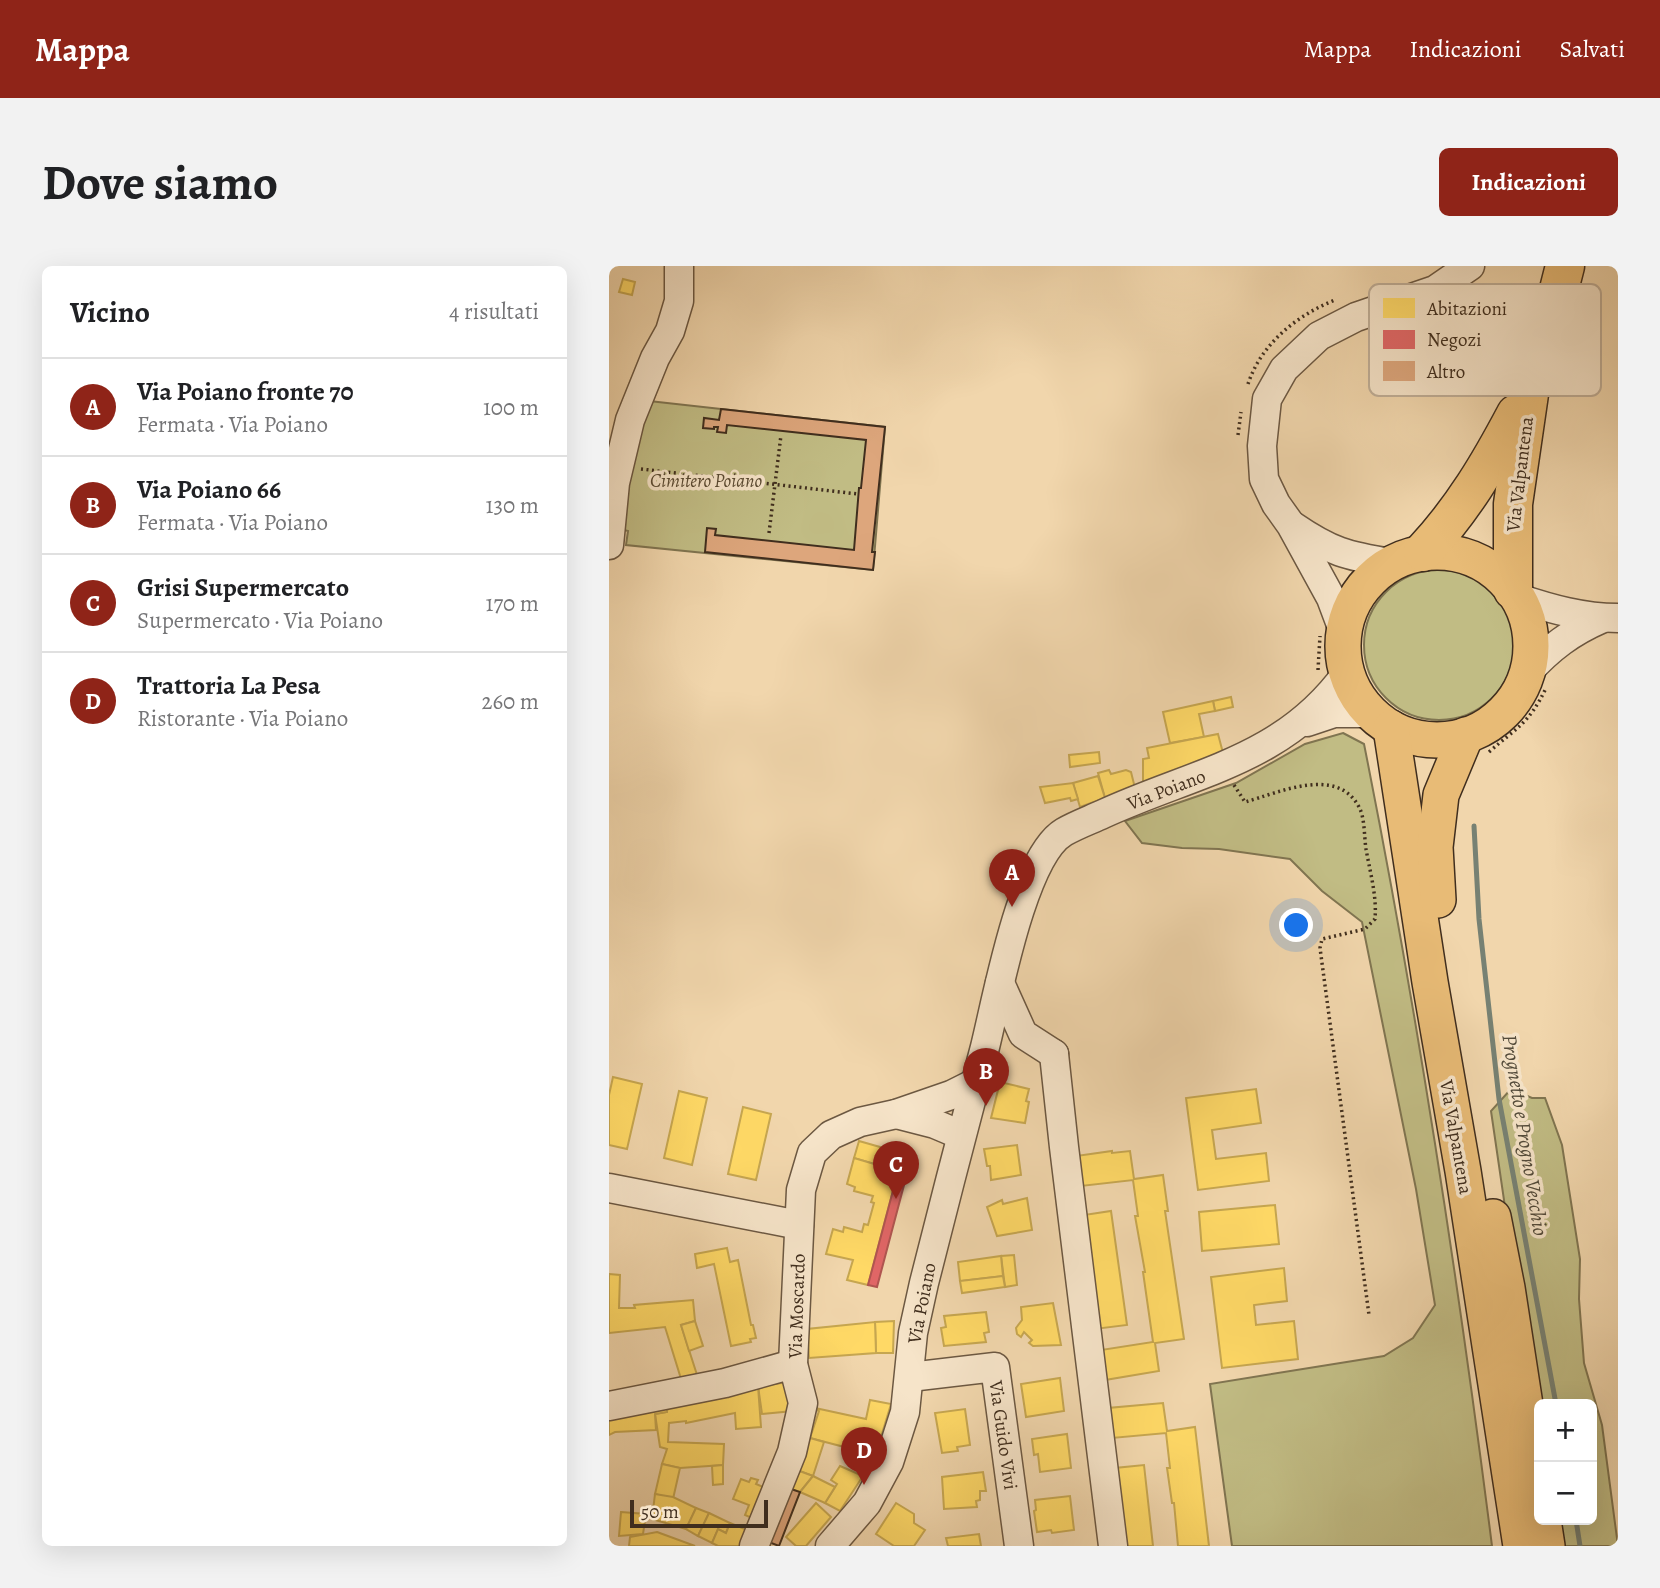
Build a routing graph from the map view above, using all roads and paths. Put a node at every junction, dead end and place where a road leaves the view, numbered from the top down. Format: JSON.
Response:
{"nodes":[{"id":1,"x":679,"y":266,"type":"edge"},
{"id":2,"x":1470,"y":266,"type":"edge"},
{"id":3,"x":1565,"y":266,"type":"edge"},
{"id":4,"x":1444,"y":284,"type":"edge"},
{"id":5,"x":1560,"y":284,"type":"edge"},
{"id":6,"x":1338,"y":299,"type":"dead end"},
{"id":7,"x":1369,"y":313,"type":"edge"},
{"id":8,"x":1245,"y":393,"type":"dead end"},
{"id":9,"x":1525,"y":396,"type":"edge"},
{"id":10,"x":1529,"y":396,"type":"edge"},
{"id":11,"x":1242,"y":407,"type":"dead end"},
{"id":12,"x":781,"y":435,"type":"dead end"},
{"id":13,"x":1238,"y":441,"type":"dead end"},
{"id":14,"x":633,"y":468,"type":"dead end"},
{"id":15,"x":775,"y":485,"type":"junction"},
{"id":16,"x":858,"y":494,"type":"dead end"},
{"id":17,"x":1291,"y":525,"type":"junction"},
{"id":18,"x":769,"y":533,"type":"dead end"},
{"id":19,"x":609,"y":545,"type":"edge"},
{"id":20,"x":1407,"y":558,"type":"junction"},
{"id":21,"x":1516,"y":594,"type":"junction"},
{"id":22,"x":1610,"y":618,"type":"edge"},
{"id":23,"x":1331,"y":630,"type":"junction"},
{"id":24,"x":1332,"y":674,"type":"junction"},
{"id":25,"x":1539,"y":676,"type":"junction"},
{"id":26,"x":1380,"y":721,"type":"junction"},
{"id":27,"x":1301,"y":724,"type":"junction"},
{"id":28,"x":1476,"y":745,"type":"junction"},
{"id":29,"x":1223,"y":768,"type":"junction"},
{"id":30,"x":1000,"y":983,"type":"junction"},
{"id":31,"x":985,"y":1045,"type":"junction"},
{"id":32,"x":1054,"y":1054,"type":"junction"},
{"id":33,"x":975,"y":1083,"type":"junction"},
{"id":34,"x":896,"y":1114,"type":"junction"},
{"id":35,"x":961,"y":1135,"type":"junction"},
{"id":36,"x":609,"y":1188,"type":"edge"},
{"id":37,"x":799,"y":1225,"type":"junction"},
{"id":38,"x":1369,"y":1315,"type":"dead end"},
{"id":39,"x":793,"y":1364,"type":"junction"},
{"id":40,"x":910,"y":1377,"type":"junction"},
{"id":41,"x":609,"y":1406,"type":"edge"},
{"id":42,"x":1534,"y":1464,"type":"edge"},
{"id":43,"x":1544,"y":1525,"type":"edge"},
{"id":44,"x":754,"y":1546,"type":"edge"},
{"id":45,"x":830,"y":1546,"type":"edge"},
{"id":46,"x":1019,"y":1546,"type":"edge"},
{"id":47,"x":1113,"y":1546,"type":"edge"},
{"id":48,"x":1521,"y":1546,"type":"edge"},
{"id":49,"x":1547,"y":1546,"type":"edge"}],
"edges":[{"from":1,"to":19,"type":"street"},
{"from":2,"to":4,"type":"street","name":"Via Valpantena"},
{"from":3,"to":5,"type":"highway"},
{"from":6,"to":8,"type":"path"},
{"from":7,"to":17,"type":"street","name":"Via Valpantena"},
{"from":9,"to":20,"type":"highway","name":"Via Valpantena"},
{"from":10,"to":21,"type":"highway","name":"Via Valpantena"},
{"from":11,"to":13,"type":"path"},
{"from":12,"to":15,"type":"path"},
{"from":14,"to":15,"type":"path"},
{"from":15,"to":16,"type":"path"},
{"from":15,"to":18,"type":"path"},
{"from":17,"to":20,"type":"street","name":"Via Valpantena"},
{"from":17,"to":23,"type":"street","name":"Via Valpantena"},
{"from":20,"to":21,"type":"main road","name":"Via Valpantena"},
{"from":20,"to":23,"type":"main road","name":"Via Valpantena"},
{"from":21,"to":22,"type":"street"},
{"from":21,"to":25,"type":"main road","name":"Via Valpantena"},
{"from":22,"to":25,"type":"street"},
{"from":23,"to":24,"type":"main road","name":"Via Valpantena"},
{"from":23,"to":24,"type":"path"},
{"from":24,"to":26,"type":"main road","name":"Via Valpantena"},
{"from":24,"to":27,"type":"street","name":"Via Poiano"},
{"from":25,"to":28,"type":"main road","name":"Via Valpantena"},
{"from":25,"to":28,"type":"path"},
{"from":26,"to":27,"type":"street","name":"Via Poiano"},
{"from":26,"to":28,"type":"main road","name":"Via Valpantena"},
{"from":26,"to":48,"type":"main road","name":"Via Valpantena"},
{"from":27,"to":29,"type":"street","name":"Via Poiano"},
{"from":28,"to":42,"type":"main road","name":"Via Valpantena"},
{"from":29,"to":30,"type":"street","name":"Via Poiano"},
{"from":29,"to":38,"type":"path"},
{"from":30,"to":31,"type":"street","name":"Via Poiano"},
{"from":30,"to":32,"type":"street"},
{"from":31,"to":32,"type":"street"},
{"from":31,"to":33,"type":"street","name":"Via Poiano"},
{"from":32,"to":47,"type":"street"},
{"from":33,"to":34,"type":"street","name":"Via Moscardo"},
{"from":33,"to":35,"type":"street","name":"Via Poiano"},
{"from":34,"to":35,"type":"street","name":"Via Moscardo"},
{"from":34,"to":37,"type":"street","name":"Via Moscardo"},
{"from":35,"to":40,"type":"street","name":"Via Poiano"},
{"from":36,"to":37,"type":"street","name":"Via Moscardo"},
{"from":37,"to":39,"type":"street","name":"Via Moscardo"},
{"from":39,"to":41,"type":"street"},
{"from":39,"to":44,"type":"street","name":"Via Moscardo"},
{"from":40,"to":45,"type":"street","name":"Via Poiano"},
{"from":40,"to":46,"type":"street","name":"Via Guido Vivi"},
{"from":43,"to":49,"type":"main road"}]}
